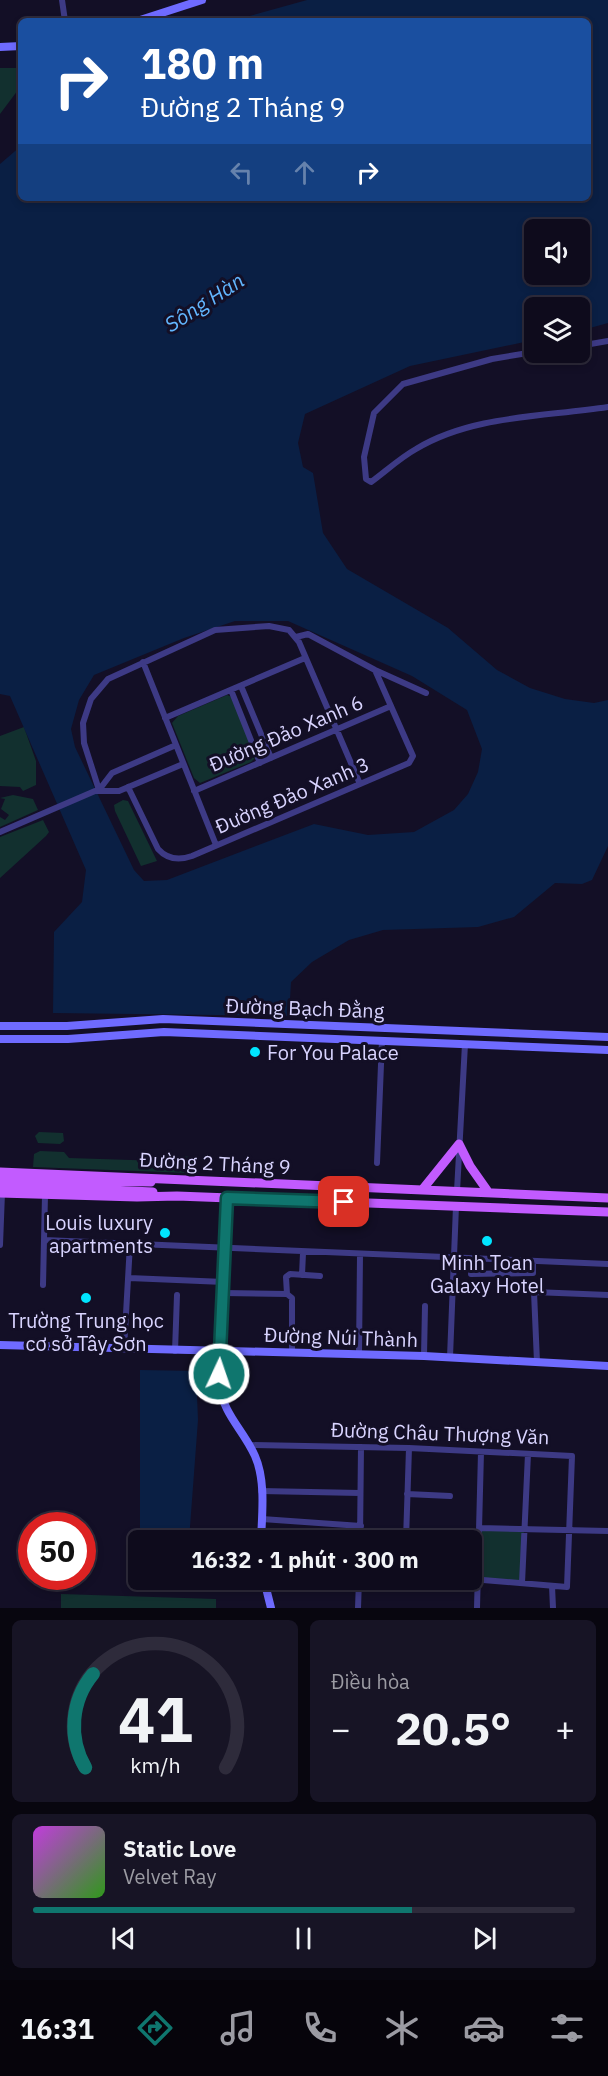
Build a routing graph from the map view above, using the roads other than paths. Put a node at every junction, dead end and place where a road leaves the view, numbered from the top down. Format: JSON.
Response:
{"nodes":[{"id":1,"x":62,"y":0,"type":"edge"},
{"id":2,"x":202,"y":0,"type":"edge"},
{"id":3,"x":64,"y":18,"type":"edge"},
{"id":4,"x":146,"y":18,"type":"edge"},
{"id":5,"x":18,"y":46,"type":"edge"},
{"id":6,"x":0,"y":47,"type":"edge"},
{"id":7,"x":608,"y":341,"type":"edge"},
{"id":8,"x":590,"y":344,"type":"edge"},
{"id":9,"x":524,"y":354,"type":"edge"},
{"id":10,"x":608,"y":407,"type":"edge"},
{"id":11,"x":296,"y":638,"type":"junction"},
{"id":12,"x":305,"y":658,"type":"junction"},
{"id":13,"x":143,"y":662,"type":"junction"},
{"id":14,"x":375,"y":670,"type":"junction"},
{"id":15,"x":241,"y":686,"type":"junction"},
{"id":16,"x":231,"y":690,"type":"junction"},
{"id":17,"x":426,"y":693,"type":"dead end"},
{"id":18,"x":391,"y":706,"type":"junction"},
{"id":19,"x":165,"y":718,"type":"junction"},
{"id":20,"x":335,"y":730,"type":"junction"},
{"id":21,"x":176,"y":745,"type":"junction"},
{"id":22,"x":270,"y":758,"type":"junction"},
{"id":23,"x":260,"y":763,"type":"junction"},
{"id":24,"x":183,"y":764,"type":"junction"},
{"id":25,"x":360,"y":784,"type":"junction"},
{"id":26,"x":128,"y":787,"type":"junction"},
{"id":27,"x":97,"y":791,"type":"junction"},
{"id":28,"x":194,"y":791,"type":"junction"},
{"id":29,"x":0,"y":832,"type":"edge"},
{"id":30,"x":216,"y":845,"type":"junction"},
{"id":31,"x":163,"y":1019,"type":"junction"},
{"id":32,"x":300,"y":1024,"type":"junction"},
{"id":33,"x":0,"y":1026,"type":"edge"},
{"id":34,"x":33,"y":1027,"type":"junction"},
{"id":35,"x":382,"y":1027,"type":"junction"},
{"id":36,"x":462,"y":1031,"type":"junction"},
{"id":37,"x":164,"y":1032,"type":"junction"},
{"id":38,"x":547,"y":1034,"type":"junction"},
{"id":39,"x":299,"y":1036,"type":"junction"},
{"id":40,"x":608,"y":1037,"type":"edge"},
{"id":41,"x":0,"y":1039,"type":"edge"},
{"id":42,"x":33,"y":1040,"type":"junction"},
{"id":43,"x":382,"y":1040,"type":"junction"},
{"id":44,"x":465,"y":1044,"type":"junction"},
{"id":45,"x":547,"y":1047,"type":"junction"},
{"id":46,"x":608,"y":1050,"type":"edge"},
{"id":47,"x":459,"y":1144,"type":"junction"},
{"id":48,"x":377,"y":1163,"type":"dead end"},
{"id":49,"x":0,"y":1172,"type":"edge"},
{"id":50,"x":0,"y":1179,"type":"edge"},
{"id":51,"x":178,"y":1180,"type":"junction"},
{"id":52,"x":137,"y":1187,"type":"junction"},
{"id":53,"x":1,"y":1190,"type":"edge"},
{"id":54,"x":422,"y":1190,"type":"junction"},
{"id":55,"x":458,"y":1191,"type":"junction"},
{"id":56,"x":489,"y":1193,"type":"junction"},
{"id":57,"x":45,"y":1195,"type":"junction"},
{"id":58,"x":177,"y":1196,"type":"junction"},
{"id":59,"x":227,"y":1198,"type":"junction"},
{"id":60,"x":608,"y":1198,"type":"edge"},
{"id":61,"x":456,"y":1206,"type":"junction"},
{"id":62,"x":608,"y":1212,"type":"edge"},
{"id":63,"x":44,"y":1240,"type":"junction"},
{"id":64,"x":130,"y":1244,"type":"junction"},
{"id":65,"x":0,"y":1245,"type":"edge"},
{"id":66,"x":225,"y":1249,"type":"junction"},
{"id":67,"x":303,"y":1253,"type":"junction"},
{"id":68,"x":360,"y":1255,"type":"junction"},
{"id":69,"x":453,"y":1258,"type":"junction"},
{"id":70,"x":533,"y":1261,"type":"junction"},
{"id":71,"x":608,"y":1264,"type":"edge"},
{"id":72,"x":471,"y":1274,"type":"dead end"},
{"id":73,"x":302,"y":1275,"type":"junction"},
{"id":74,"x":320,"y":1276,"type":"dead end"},
{"id":75,"x":129,"y":1278,"type":"junction"},
{"id":76,"x":224,"y":1282,"type":"junction"},
{"id":77,"x":43,"y":1285,"type":"dead end"},
{"id":78,"x":224,"y":1293,"type":"junction"},
{"id":79,"x":287,"y":1293,"type":"junction"},
{"id":80,"x":608,"y":1294,"type":"edge"},
{"id":81,"x":177,"y":1295,"type":"dead end"},
{"id":82,"x":425,"y":1306,"type":"dead end"},
{"id":83,"x":0,"y":1345,"type":"edge"},
{"id":84,"x":124,"y":1350,"type":"junction"},
{"id":85,"x":174,"y":1352,"type":"junction"},
{"id":86,"x":220,"y":1352,"type":"junction"},
{"id":87,"x":292,"y":1352,"type":"junction"},
{"id":88,"x":359,"y":1355,"type":"junction"},
{"id":89,"x":424,"y":1356,"type":"junction"},
{"id":90,"x":450,"y":1357,"type":"junction"},
{"id":91,"x":537,"y":1362,"type":"junction"},
{"id":92,"x":608,"y":1366,"type":"edge"},
{"id":93,"x":249,"y":1445,"type":"junction"},
{"id":94,"x":361,"y":1446,"type":"junction"},
{"id":95,"x":409,"y":1448,"type":"junction"},
{"id":96,"x":481,"y":1452,"type":"junction"},
{"id":97,"x":528,"y":1454,"type":"junction"},
{"id":98,"x":261,"y":1491,"type":"junction"},
{"id":99,"x":360,"y":1493,"type":"junction"},
{"id":100,"x":407,"y":1494,"type":"junction"},
{"id":101,"x":450,"y":1496,"type":"dead end"},
{"id":102,"x":262,"y":1519,"type":"junction"},
{"id":103,"x":361,"y":1526,"type":"junction"},
{"id":104,"x":480,"y":1528,"type":"joint"},
{"id":105,"x":525,"y":1529,"type":"junction"},
{"id":106,"x":261,"y":1530,"type":"edge"},
{"id":107,"x":361,"y":1530,"type":"edge"},
{"id":108,"x":406,"y":1530,"type":"edge"},
{"id":109,"x":570,"y":1530,"type":"junction"},
{"id":110,"x":608,"y":1531,"type":"edge"},
{"id":111,"x":482,"y":1580,"type":"edge"},
{"id":112,"x":522,"y":1583,"type":"junction"},
{"id":113,"x":552,"y":1586,"type":"junction"},
{"id":114,"x":266,"y":1590,"type":"edge"},
{"id":115,"x":359,"y":1590,"type":"edge"},
{"id":116,"x":475,"y":1590,"type":"edge"},
{"id":117,"x":271,"y":1608,"type":"edge"},
{"id":118,"x":358,"y":1608,"type":"edge"},
{"id":119,"x":477,"y":1608,"type":"edge"},
{"id":120,"x":553,"y":1608,"type":"edge"}],
"edges":[{"from":1,"to":3,"type":"street"},
{"from":2,"to":4,"type":"main road"},
{"from":5,"to":6,"type":"main road"},
{"from":7,"to":8,"type":"street"},
{"from":9,"to":10,"type":"street"},
{"from":11,"to":12,"type":"street"},
{"from":11,"to":13,"type":"street","name":"Đường Đảo Xanh 6"},
{"from":11,"to":14,"type":"street","name":"Đường Đảo Xanh 6"},
{"from":12,"to":15,"type":"street"},
{"from":12,"to":20,"type":"street"},
{"from":13,"to":19,"type":"street"},
{"from":13,"to":27,"type":"street","name":"Đường Đảo Xanh 6"},
{"from":14,"to":17,"type":"street","name":"Đường Đảo Xanh 6"},
{"from":14,"to":18,"type":"street","name":"Đường Đảo Xanh 3"},
{"from":15,"to":16,"type":"street"},
{"from":15,"to":22,"type":"street"},
{"from":16,"to":19,"type":"street"},
{"from":16,"to":23,"type":"street"},
{"from":18,"to":20,"type":"street","name":"Đường Đảo Xanh 6"},
{"from":18,"to":25,"type":"street","name":"Đường Đảo Xanh 3"},
{"from":19,"to":21,"type":"street"},
{"from":20,"to":22,"type":"street","name":"Đường Đảo Xanh 6"},
{"from":20,"to":25,"type":"street"},
{"from":21,"to":24,"type":"street"},
{"from":21,"to":27,"type":"street"},
{"from":22,"to":23,"type":"street","name":"Đường Đảo Xanh 6"},
{"from":23,"to":28,"type":"street","name":"Đường Đảo Xanh 6"},
{"from":24,"to":26,"type":"street"},
{"from":24,"to":28,"type":"street"},
{"from":25,"to":30,"type":"street","name":"Đường Đảo Xanh 3"},
{"from":26,"to":27,"type":"street"},
{"from":26,"to":30,"type":"street","name":"Đường Đảo Xanh 3"},
{"from":27,"to":29,"type":"street"},
{"from":28,"to":30,"type":"street"},
{"from":31,"to":32,"type":"main road","name":"Đường Bạch Đằng"},
{"from":31,"to":34,"type":"main road","name":"Đường Bạch Đằng"},
{"from":31,"to":37,"type":"main road"},
{"from":32,"to":35,"type":"main road","name":"Đường Bạch Đằng"},
{"from":32,"to":39,"type":"main road"},
{"from":33,"to":34,"type":"main road","name":"Đường Bạch Đằng"},
{"from":34,"to":42,"type":"main road"},
{"from":35,"to":36,"type":"main road","name":"Đường Bạch Đằng"},
{"from":35,"to":43,"type":"main road"},
{"from":36,"to":38,"type":"main road","name":"Đường Bạch Đằng"},
{"from":36,"to":44,"type":"main road"},
{"from":37,"to":39,"type":"main road","name":"Đường Bạch Đằng"},
{"from":37,"to":42,"type":"main road","name":"Đường Bạch Đằng"},
{"from":38,"to":40,"type":"main road","name":"Đường Bạch Đằng"},
{"from":38,"to":45,"type":"main road"},
{"from":39,"to":43,"type":"main road","name":"Đường Bạch Đằng"},
{"from":41,"to":42,"type":"main road","name":"Đường Bạch Đằng"},
{"from":43,"to":44,"type":"main road","name":"Đường Bạch Đằng"},
{"from":43,"to":48,"type":"street"},
{"from":44,"to":45,"type":"main road","name":"Đường Bạch Đằng"},
{"from":44,"to":47,"type":"street"},
{"from":45,"to":46,"type":"main road","name":"Đường Bạch Đằng"},
{"from":47,"to":54,"type":"main road"},
{"from":47,"to":55,"type":"street"},
{"from":47,"to":56,"type":"main road"},
{"from":49,"to":51,"type":"main road","name":"Đường 2 Tháng 9"},
{"from":50,"to":52,"type":"main road"},
{"from":51,"to":52,"type":"main road"},
{"from":51,"to":54,"type":"main road","name":"Đường 2 Tháng 9"},
{"from":52,"to":53,"type":"main road"},
{"from":52,"to":58,"type":"main road"},
{"from":53,"to":57,"type":"main road","name":"Đường 2 Tháng 9"},
{"from":53,"to":65,"type":"street"},
{"from":54,"to":55,"type":"main road","name":"Đường 2 Tháng 9"},
{"from":55,"to":56,"type":"main road","name":"Đường 2 Tháng 9"},
{"from":55,"to":61,"type":"main road"},
{"from":56,"to":60,"type":"main road","name":"Đường 2 Tháng 9"},
{"from":57,"to":58,"type":"main road","name":"Đường 2 Tháng 9"},
{"from":57,"to":63,"type":"street"},
{"from":58,"to":59,"type":"main road","name":"Đường 2 Tháng 9"},
{"from":59,"to":61,"type":"main road","name":"Đường 2 Tháng 9"},
{"from":59,"to":66,"type":"main road"},
{"from":61,"to":62,"type":"main road","name":"Đường 2 Tháng 9"},
{"from":61,"to":69,"type":"street"},
{"from":63,"to":64,"type":"street"},
{"from":63,"to":77,"type":"street"},
{"from":64,"to":66,"type":"street"},
{"from":64,"to":75,"type":"street"},
{"from":66,"to":67,"type":"street"},
{"from":66,"to":76,"type":"main road"},
{"from":67,"to":68,"type":"street"},
{"from":67,"to":73,"type":"street"},
{"from":68,"to":69,"type":"street"},
{"from":68,"to":88,"type":"street"},
{"from":69,"to":70,"type":"street"},
{"from":69,"to":90,"type":"street"},
{"from":70,"to":71,"type":"street"},
{"from":70,"to":72,"type":"street"},
{"from":73,"to":74,"type":"street"},
{"from":73,"to":79,"type":"street"},
{"from":75,"to":76,"type":"street"},
{"from":75,"to":84,"type":"street"},
{"from":76,"to":78,"type":"main road"},
{"from":78,"to":79,"type":"street"},
{"from":78,"to":86,"type":"main road"},
{"from":79,"to":87,"type":"street"},
{"from":80,"to":91,"type":"street"},
{"from":81,"to":85,"type":"street"},
{"from":82,"to":89,"type":"street"},
{"from":83,"to":84,"type":"main road","name":"Đường Núi Thành"},
{"from":84,"to":85,"type":"main road","name":"Đường Núi Thành"},
{"from":85,"to":86,"type":"main road","name":"Đường Núi Thành"},
{"from":86,"to":87,"type":"main road","name":"Đường Núi Thành"},
{"from":86,"to":93,"type":"main road"},
{"from":87,"to":88,"type":"main road","name":"Đường Núi Thành"},
{"from":88,"to":89,"type":"main road","name":"Đường Núi Thành"},
{"from":89,"to":90,"type":"main road","name":"Đường Núi Thành"},
{"from":90,"to":91,"type":"main road","name":"Đường Núi Thành"},
{"from":91,"to":92,"type":"main road","name":"Đường Núi Thành"},
{"from":93,"to":94,"type":"street","name":"Đường Châu Thượng Văn"},
{"from":93,"to":98,"type":"main road"},
{"from":94,"to":95,"type":"street","name":"Đường Châu Thượng Văn"},
{"from":94,"to":99,"type":"street"},
{"from":95,"to":96,"type":"street","name":"Đường Châu Thượng Văn"},
{"from":95,"to":100,"type":"street"},
{"from":96,"to":97,"type":"street","name":"Đường Châu Thượng Văn"},
{"from":96,"to":104,"type":"street"},
{"from":97,"to":105,"type":"street"},
{"from":97,"to":109,"type":"street","name":"Đường Châu Thượng Văn"},
{"from":98,"to":99,"type":"street"},
{"from":98,"to":102,"type":"main road"},
{"from":99,"to":103,"type":"street"},
{"from":100,"to":101,"type":"street"},
{"from":100,"to":108,"type":"street"},
{"from":102,"to":103,"type":"street"},
{"from":102,"to":106,"type":"main road"},
{"from":103,"to":107,"type":"street"},
{"from":104,"to":105,"type":"street"},
{"from":105,"to":109,"type":"street"},
{"from":105,"to":112,"type":"street"},
{"from":109,"to":110,"type":"street"},
{"from":109,"to":113,"type":"street","name":"Đường Châu Thượng Văn"},
{"from":111,"to":112,"type":"street"},
{"from":112,"to":113,"type":"street"},
{"from":113,"to":120,"type":"street"},
{"from":114,"to":117,"type":"main road"},
{"from":115,"to":118,"type":"street"},
{"from":116,"to":119,"type":"street"}]}
